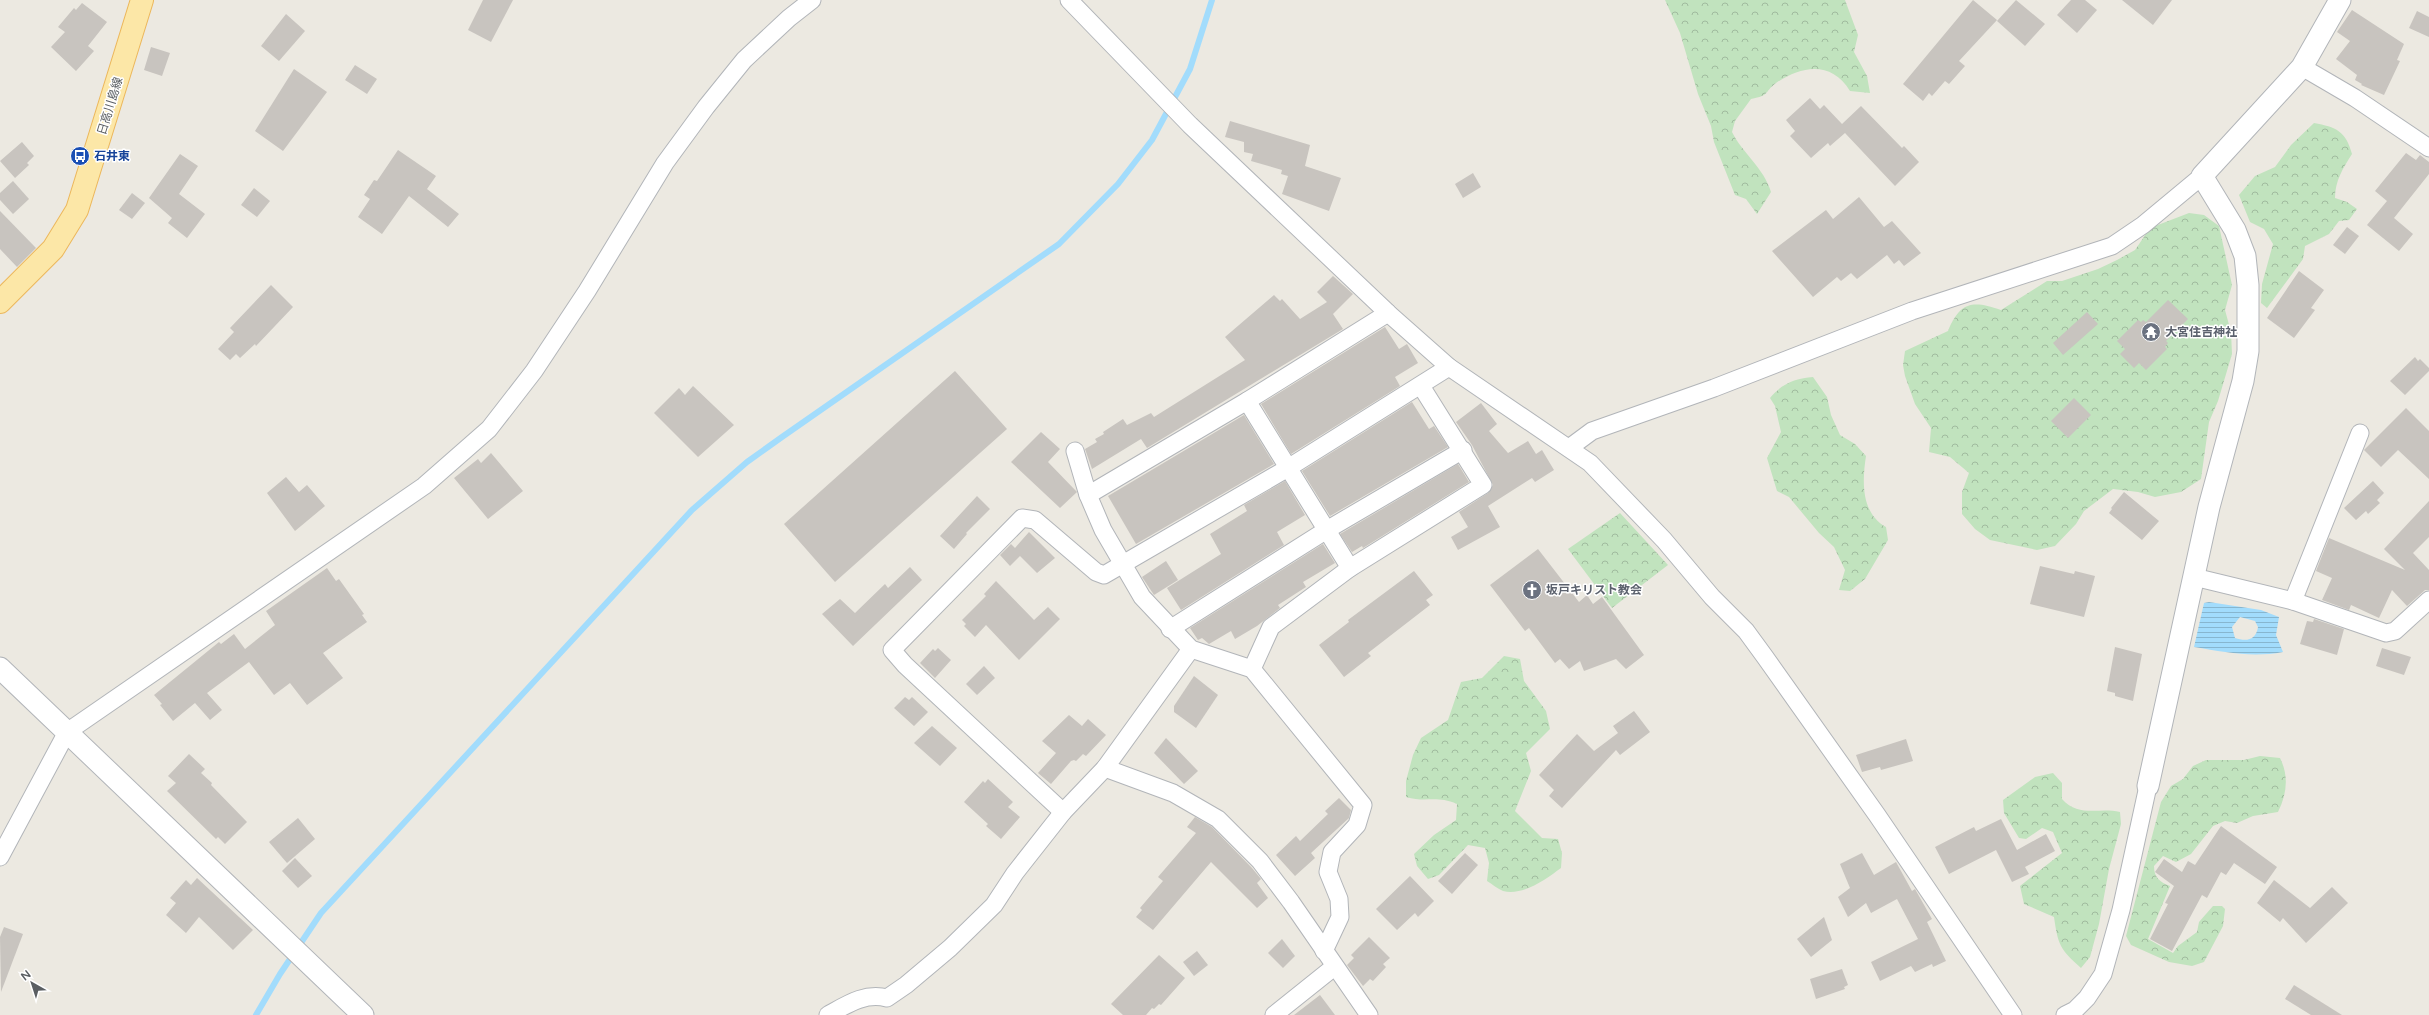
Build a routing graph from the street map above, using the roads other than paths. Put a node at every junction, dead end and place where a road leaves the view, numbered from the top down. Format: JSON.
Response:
{"nodes":[{"id":1,"x":142,"y":0,"type":"edge"},
{"id":2,"x":812,"y":0,"type":"edge"},
{"id":3,"x":1069,"y":0,"type":"edge"},
{"id":4,"x":2340,"y":0,"type":"edge"},
{"id":5,"x":2302,"y":67,"type":"junction"},
{"id":6,"x":2429,"y":148,"type":"edge"},
{"id":7,"x":2202,"y":176,"type":"junction"},
{"id":8,"x":0,"y":302,"type":"edge"},
{"id":9,"x":1388,"y":313,"type":"junction"},
{"id":10,"x":1449,"y":367,"type":"junction"},
{"id":11,"x":1421,"y":386,"type":"junction"},
{"id":12,"x":1247,"y":401,"type":"junction"},
{"id":13,"x":2360,"y":433,"type":"dead end"},
{"id":14,"x":1569,"y":448,"type":"junction"},
{"id":15,"x":1463,"y":450,"type":"junction"},
{"id":16,"x":1075,"y":451,"type":"dead end"},
{"id":17,"x":1288,"y":468,"type":"junction"},
{"id":18,"x":1088,"y":495,"type":"junction"},
{"id":19,"x":1326,"y":531,"type":"junction"},
{"id":20,"x":1122,"y":566,"type":"junction"},
{"id":21,"x":1350,"y":568,"type":"junction"},
{"id":22,"x":2194,"y":577,"type":"junction"},
{"id":23,"x":2294,"y":600,"type":"junction"},
{"id":24,"x":2429,"y":600,"type":"edge"},
{"id":25,"x":1170,"y":629,"type":"junction"},
{"id":26,"x":1191,"y":649,"type":"junction"},
{"id":27,"x":0,"y":668,"type":"edge"},
{"id":28,"x":1252,"y":669,"type":"junction"},
{"id":29,"x":67,"y":732,"type":"junction"},
{"id":30,"x":1105,"y":768,"type":"junction"},
{"id":31,"x":2148,"y":786,"type":"joint"},
{"id":32,"x":1063,"y":812,"type":"junction"},
{"id":33,"x":0,"y":856,"type":"edge"},
{"id":34,"x":1324,"y":951,"type":"junction"},
{"id":35,"x":1334,"y":967,"type":"junction"},
{"id":36,"x":363,"y":1015,"type":"edge"},
{"id":37,"x":828,"y":1015,"type":"edge"},
{"id":38,"x":1274,"y":1015,"type":"edge"},
{"id":39,"x":1369,"y":1015,"type":"edge"},
{"id":40,"x":2013,"y":1015,"type":"edge"},
{"id":41,"x":2065,"y":1015,"type":"edge"}],
"edges":[{"from":1,"to":8,"type":"main road","name":"日高川島線"},
{"from":2,"to":29,"type":"street"},
{"from":3,"to":9,"type":"street"},
{"from":4,"to":5,"type":"street"},
{"from":5,"to":6,"type":"street"},
{"from":5,"to":7,"type":"street"},
{"from":7,"to":14,"type":"street"},
{"from":7,"to":22,"type":"street"},
{"from":9,"to":10,"type":"street"},
{"from":9,"to":12,"type":"street"},
{"from":10,"to":11,"type":"street"},
{"from":10,"to":14,"type":"street"},
{"from":11,"to":15,"type":"street"},
{"from":11,"to":17,"type":"street"},
{"from":12,"to":17,"type":"street"},
{"from":12,"to":18,"type":"street"},
{"from":13,"to":23,"type":"street"},
{"from":14,"to":40,"type":"street"},
{"from":15,"to":19,"type":"street"},
{"from":15,"to":21,"type":"street"},
{"from":16,"to":18,"type":"street"},
{"from":17,"to":19,"type":"street"},
{"from":17,"to":20,"type":"street"},
{"from":18,"to":20,"type":"street"},
{"from":19,"to":21,"type":"street"},
{"from":19,"to":25,"type":"street"},
{"from":20,"to":25,"type":"street"},
{"from":20,"to":32,"type":"street"},
{"from":21,"to":28,"type":"street"},
{"from":22,"to":23,"type":"street"},
{"from":22,"to":31,"type":"street"},
{"from":23,"to":24,"type":"street"},
{"from":25,"to":26,"type":"street"},
{"from":26,"to":28,"type":"street"},
{"from":26,"to":30,"type":"street"},
{"from":27,"to":29,"type":"street"},
{"from":28,"to":34,"type":"street"},
{"from":29,"to":33,"type":"street"},
{"from":29,"to":36,"type":"street"},
{"from":30,"to":32,"type":"street"},
{"from":30,"to":34,"type":"street"},
{"from":31,"to":41,"type":"street"},
{"from":32,"to":37,"type":"street"},
{"from":34,"to":35,"type":"street"},
{"from":35,"to":38,"type":"street"},
{"from":35,"to":39,"type":"street"}]}
